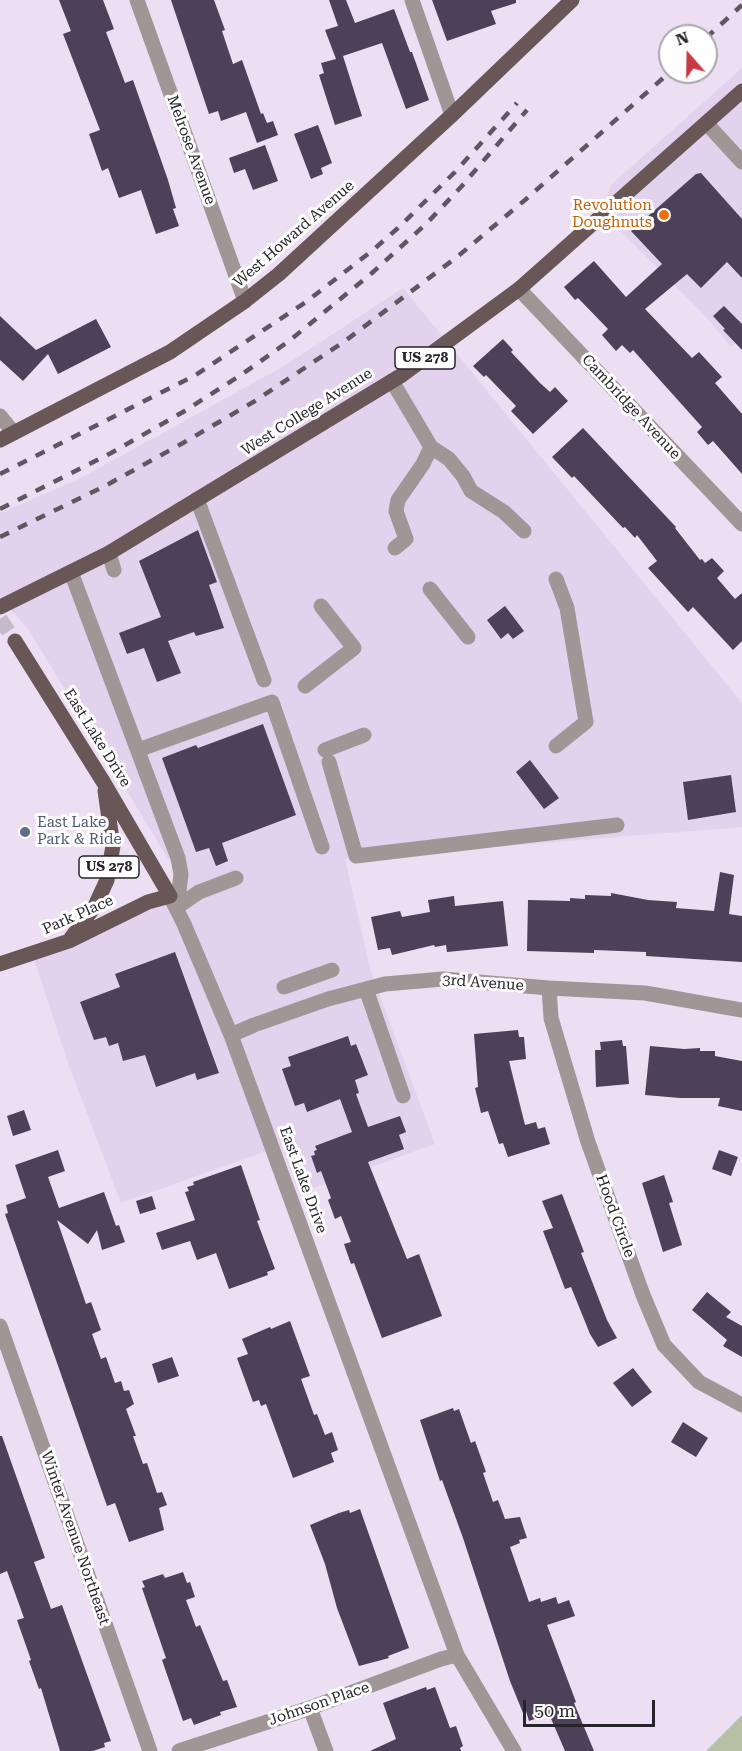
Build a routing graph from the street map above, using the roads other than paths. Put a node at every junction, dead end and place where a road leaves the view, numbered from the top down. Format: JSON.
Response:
{"nodes":[{"id":1,"x":137,"y":0,"type":"edge"},
{"id":2,"x":412,"y":0,"type":"edge"},
{"id":3,"x":572,"y":0,"type":"edge"},
{"id":4,"x":742,"y":91,"type":"edge"},
{"id":5,"x":452,"y":115,"type":"junction"},
{"id":6,"x":707,"y":124,"type":"junction"},
{"id":7,"x":742,"y":162,"type":"edge"},
{"id":8,"x":519,"y":289,"type":"junction"},
{"id":9,"x":245,"y":301,"type":"junction"},
{"id":10,"x":392,"y":381,"type":"junction"},
{"id":11,"x":0,"y":416,"type":"edge"},
{"id":12,"x":7,"y":437,"type":"edge"},
{"id":13,"x":431,"y":447,"type":"junction"},
{"id":14,"x":197,"y":499,"type":"junction"},
{"id":15,"x":742,"y":525,"type":"edge"},
{"id":16,"x":524,"y":531,"type":"dead end"},
{"id":17,"x":395,"y":548,"type":"dead end"},
{"id":18,"x":109,"y":552,"type":"junction"},
{"id":19,"x":114,"y":570,"type":"dead end"},
{"id":20,"x":71,"y":572,"type":"junction"},
{"id":21,"x":556,"y":579,"type":"dead end"},
{"id":22,"x":430,"y":589,"type":"dead end"},
{"id":23,"x":321,"y":606,"type":"dead end"},
{"id":24,"x":0,"y":607,"type":"edge"},
{"id":25,"x":468,"y":637,"type":"dead end"},
{"id":26,"x":15,"y":641,"type":"tunnel mouth"},
{"id":27,"x":264,"y":680,"type":"dead end"},
{"id":28,"x":305,"y":686,"type":"dead end"},
{"id":29,"x":364,"y":735,"type":"dead end"},
{"id":30,"x":556,"y":746,"type":"dead end"},
{"id":31,"x":138,"y":750,"type":"junction"},
{"id":32,"x":104,"y":783,"type":"junction"},
{"id":33,"x":617,"y":825,"type":"dead end"},
{"id":34,"x":322,"y":847,"type":"dead end"},
{"id":35,"x":236,"y":878,"type":"dead end"},
{"id":36,"x":173,"y":901,"type":"junction"},
{"id":37,"x":69,"y":941,"type":"junction"},
{"id":38,"x":0,"y":964,"type":"edge"},
{"id":39,"x":332,"y":970,"type":"dead end"},
{"id":40,"x":284,"y":987,"type":"dead end"},
{"id":41,"x":549,"y":988,"type":"junction"},
{"id":42,"x":366,"y":989,"type":"junction"},
{"id":43,"x":742,"y":1011,"type":"edge"},
{"id":44,"x":231,"y":1035,"type":"junction"},
{"id":45,"x":403,"y":1096,"type":"dead end"},
{"id":46,"x":0,"y":1326,"type":"edge"},
{"id":47,"x":742,"y":1405,"type":"edge"},
{"id":48,"x":458,"y":1655,"type":"junction"},
{"id":49,"x":310,"y":1708,"type":"junction"},
{"id":50,"x":150,"y":1751,"type":"edge"},
{"id":51,"x":179,"y":1751,"type":"edge"},
{"id":52,"x":327,"y":1751,"type":"edge"},
{"id":53,"x":514,"y":1751,"type":"edge"}],
"edges":[{"from":1,"to":9,"type":"street","name":"Melrose Avenue"},
{"from":2,"to":5,"type":"street"},
{"from":3,"to":5,"type":"main road","name":"West Howard Avenue"},
{"from":4,"to":6,"type":"main road","name":"West College Avenue","number":"US 278"},
{"from":5,"to":9,"type":"main road","name":"West Howard Avenue"},
{"from":6,"to":7,"type":"street"},
{"from":6,"to":8,"type":"main road","name":"West College Avenue","number":"US 278"},
{"from":8,"to":10,"type":"main road","name":"West College Avenue","number":"US 278"},
{"from":8,"to":15,"type":"street","name":"Cambridge Avenue"},
{"from":9,"to":12,"type":"main road","name":"West Howard Avenue"},
{"from":10,"to":13,"type":"street"},
{"from":10,"to":14,"type":"main road","name":"West College Avenue","number":"US 278"},
{"from":11,"to":12,"type":"street"},
{"from":13,"to":16,"type":"street"},
{"from":13,"to":17,"type":"street"},
{"from":14,"to":18,"type":"main road","name":"West College Avenue","number":"US 278"},
{"from":14,"to":27,"type":"street"},
{"from":18,"to":19,"type":"street"},
{"from":18,"to":20,"type":"main road","name":"West College Avenue","number":"US 278"},
{"from":20,"to":24,"type":"main road","name":"West College Avenue","number":"US 278"},
{"from":20,"to":31,"type":"street"},
{"from":21,"to":30,"type":"street"},
{"from":22,"to":25,"type":"street"},
{"from":23,"to":28,"type":"street"},
{"from":26,"to":32,"type":"main road","name":"East Lake Drive","number":"US 278"},
{"from":29,"to":33,"type":"street"},
{"from":31,"to":34,"type":"street"},
{"from":31,"to":36,"type":"street"},
{"from":32,"to":36,"type":"main road","name":"East Lake Drive","number":"US 278"},
{"from":32,"to":37,"type":"main road","number":"US 278"},
{"from":35,"to":36,"type":"street"},
{"from":36,"to":37,"type":"main road","name":"Park Place"},
{"from":36,"to":44,"type":"street","name":"East Lake Drive"},
{"from":37,"to":38,"type":"main road","name":"Park Place"},
{"from":39,"to":40,"type":"street"},
{"from":41,"to":42,"type":"street","name":"3rd Avenue"},
{"from":41,"to":43,"type":"street","name":"3rd Avenue"},
{"from":41,"to":47,"type":"street","name":"Hood Circle"},
{"from":42,"to":44,"type":"street","name":"3rd Avenue"},
{"from":42,"to":45,"type":"street"},
{"from":44,"to":48,"type":"street","name":"East Lake Drive"},
{"from":46,"to":50,"type":"street","name":"Winter Avenue Northeast"},
{"from":48,"to":49,"type":"street","name":"Johnson Place"},
{"from":48,"to":53,"type":"street","name":"East Lake Drive"},
{"from":49,"to":51,"type":"street","name":"Johnson Place"},
{"from":49,"to":52,"type":"street"}]}
